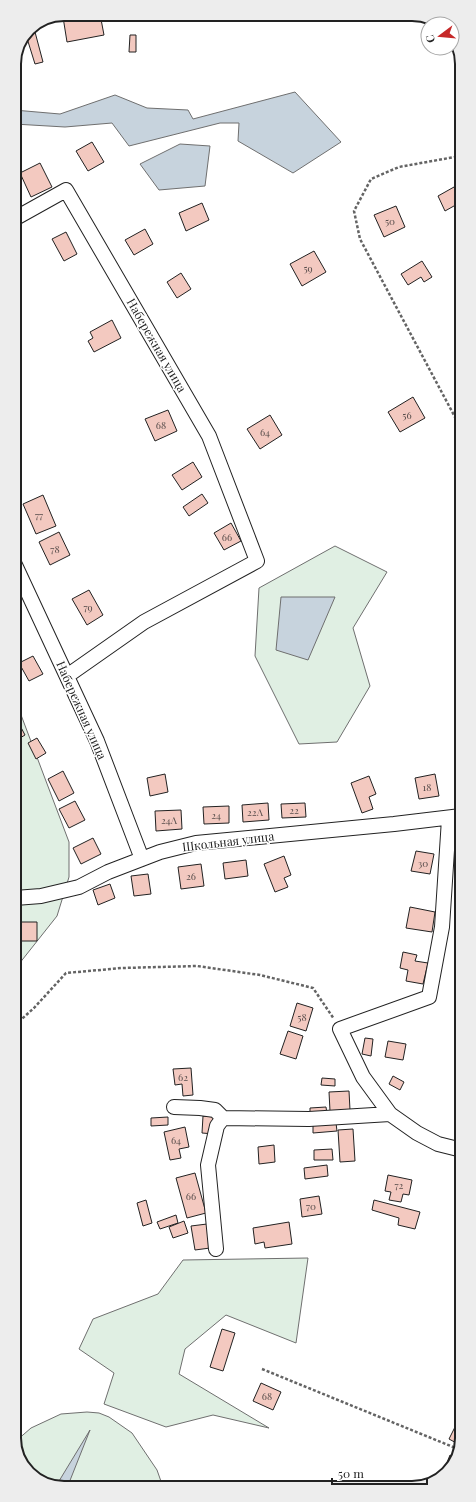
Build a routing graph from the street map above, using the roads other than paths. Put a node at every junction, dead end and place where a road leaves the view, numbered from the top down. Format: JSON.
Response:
{"nodes":[{"id":1,"x":21,"y":215,"type":"edge"},
{"id":2,"x":21,"y":578,"type":"edge"},
{"id":3,"x":67,"y":676,"type":"junction"},
{"id":4,"x":455,"y":817,"type":"edge"},
{"id":5,"x":142,"y":859,"type":"junction"},
{"id":6,"x":21,"y":898,"type":"edge"},
{"id":7,"x":174,"y":1107,"type":"dead end"},
{"id":8,"x":390,"y":1114,"type":"junction"},
{"id":9,"x":223,"y":1118,"type":"junction"},
{"id":10,"x":455,"y":1148,"type":"edge"},
{"id":11,"x":216,"y":1249,"type":"dead end"}],
"edges":[{"from":1,"to":3,"type":"street","name":"Набережная улица"},
{"from":2,"to":3,"type":"street","name":"Набережная улица"},
{"from":3,"to":5,"type":"street","name":"Набережная улица"},
{"from":4,"to":5,"type":"street","name":"Школьная улица"},
{"from":4,"to":8,"type":"street","name":"Школьная улица"},
{"from":5,"to":6,"type":"street","name":"Школьная улица"},
{"from":7,"to":9,"type":"street"},
{"from":8,"to":9,"type":"street"},
{"from":8,"to":10,"type":"street"},
{"from":9,"to":11,"type":"street"}]}
